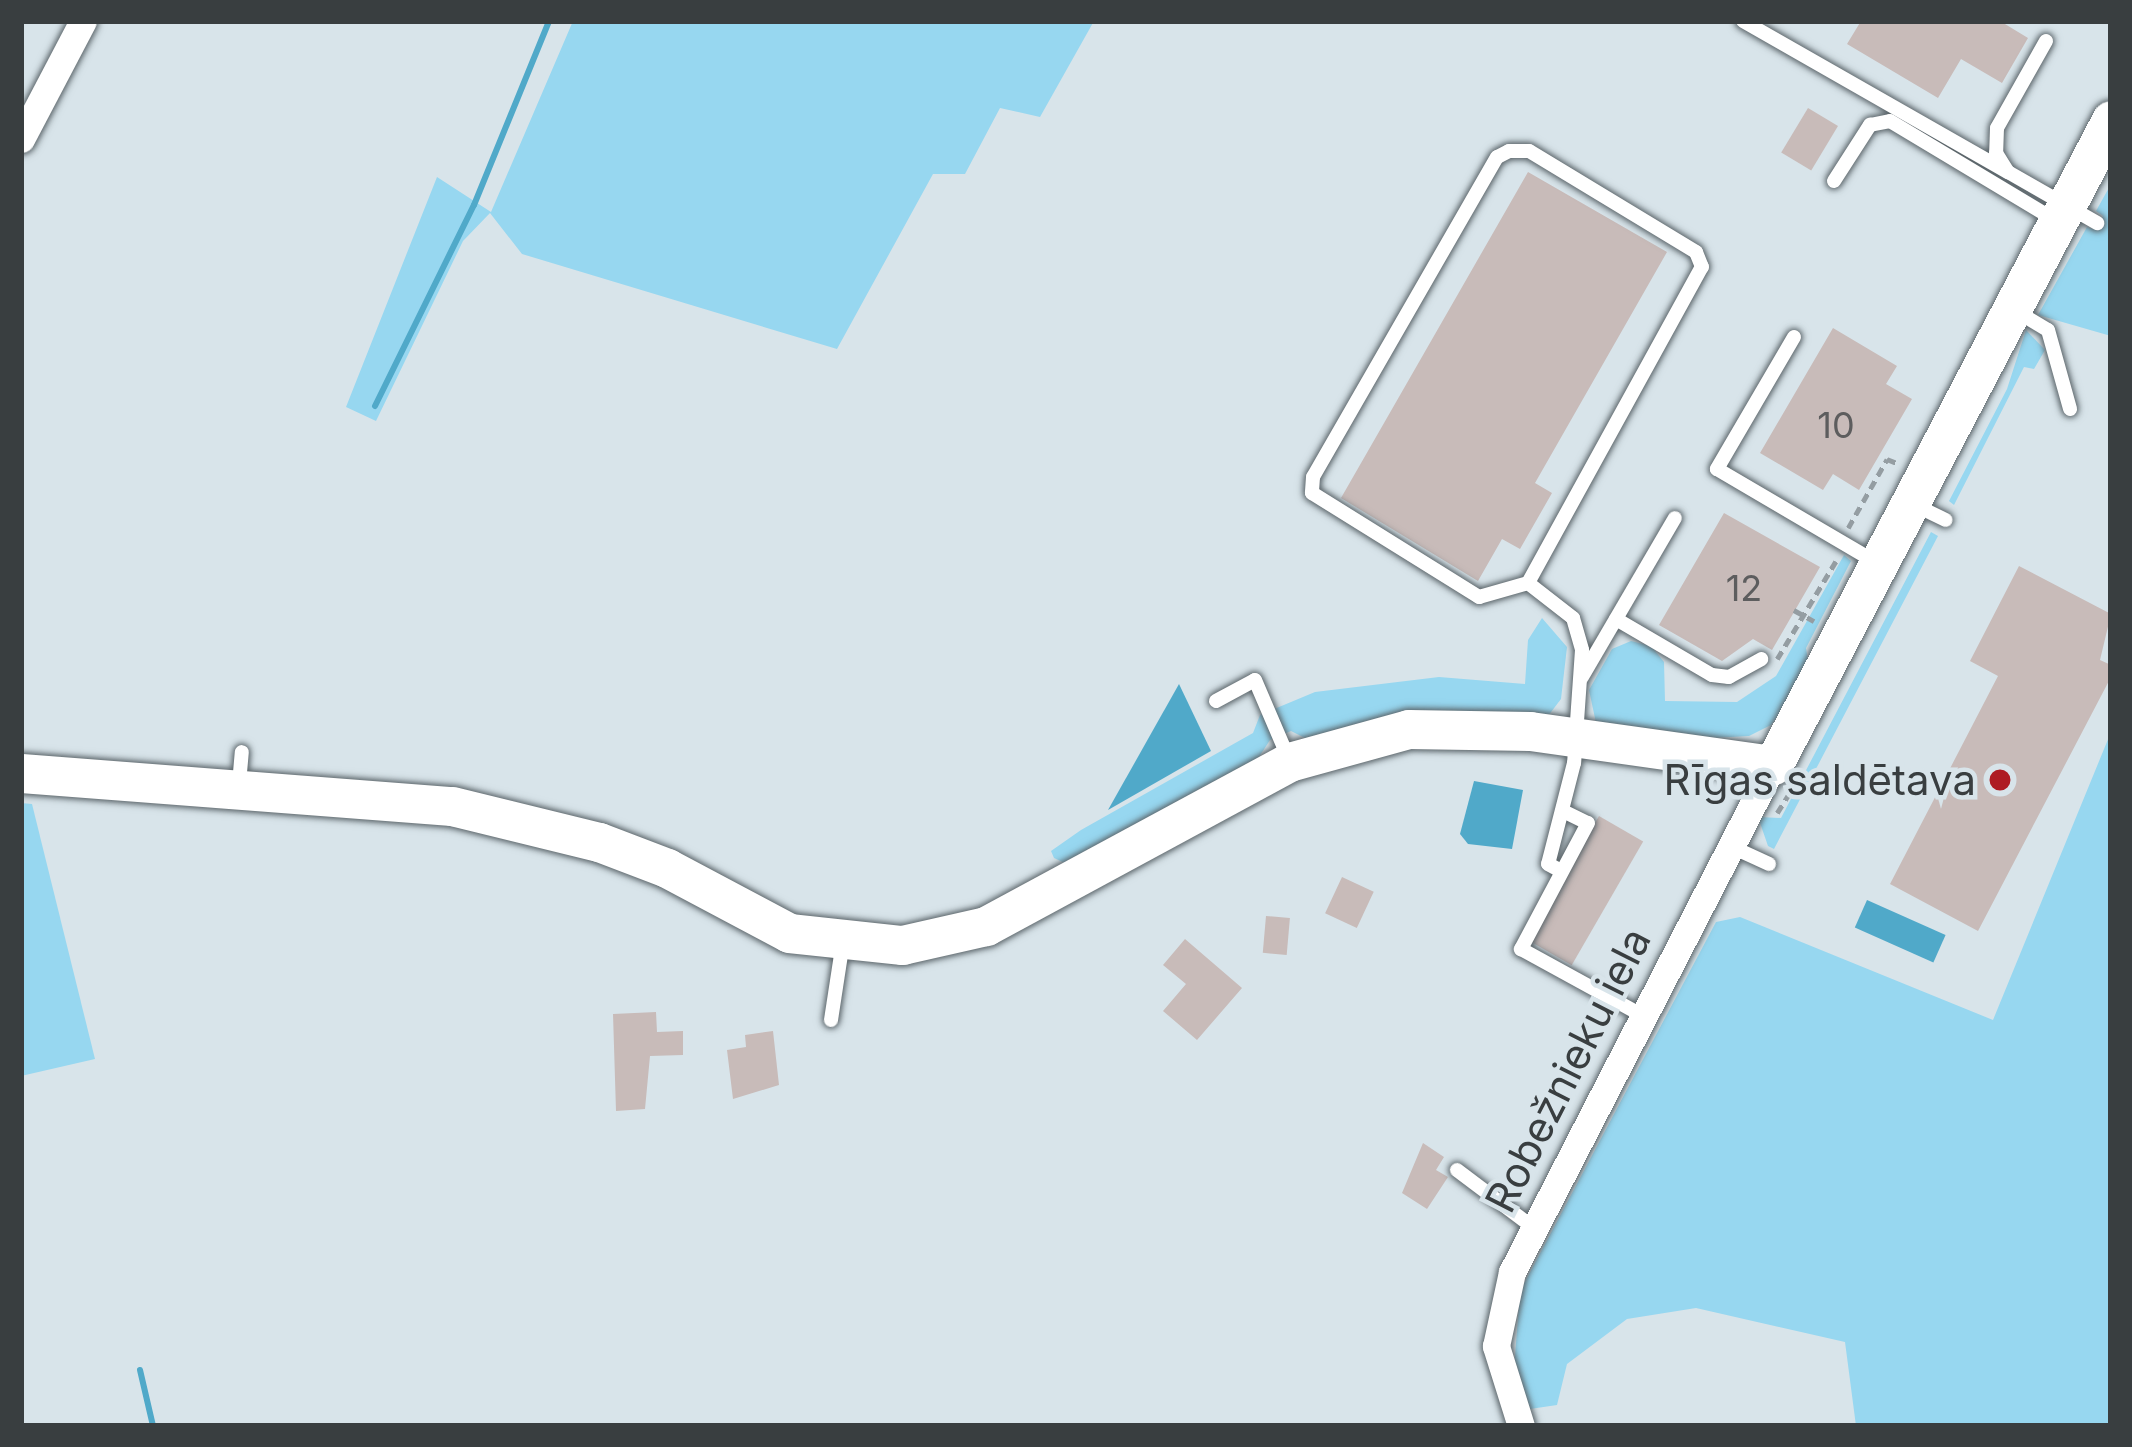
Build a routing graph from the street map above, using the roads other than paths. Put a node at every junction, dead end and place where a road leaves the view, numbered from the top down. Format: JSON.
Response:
{"nodes":[{"id":1,"x":83,"y":21,"type":"edge"},
{"id":2,"x":1743,"y":21,"type":"edge"},
{"id":3,"x":2046,"y":40,"type":"dead end"},
{"id":4,"x":2111,"y":120,"type":"edge"},
{"id":5,"x":21,"y":139,"type":"edge"},
{"id":6,"x":2008,"y":172,"type":"junction"},
{"id":7,"x":1834,"y":181,"type":"dead end"},
{"id":8,"x":2073,"y":217,"type":"junction"},
{"id":9,"x":2012,"y":309,"type":"junction"},
{"id":10,"x":1794,"y":337,"type":"dead end"},
{"id":11,"x":2070,"y":409,"type":"dead end"},
{"id":12,"x":1910,"y":502,"type":"junction"},
{"id":13,"x":1676,"y":518,"type":"dead end"},
{"id":14,"x":1946,"y":520,"type":"dead end"},
{"id":15,"x":1878,"y":563,"type":"junction"},
{"id":16,"x":1528,"y":583,"type":"junction"},
{"id":17,"x":1616,"y":619,"type":"junction"},
{"id":18,"x":1761,"y":659,"type":"dead end"},
{"id":19,"x":1580,"y":681,"type":"junction"},
{"id":20,"x":1216,"y":701,"type":"dead end"},
{"id":21,"x":1574,"y":736,"type":"junction"},
{"id":22,"x":1289,"y":762,"type":"junction"},
{"id":23,"x":1773,"y":765,"type":"junction"},
{"id":24,"x":21,"y":773,"type":"edge"},
{"id":25,"x":1565,"y":812,"type":"junction"},
{"id":26,"x":1730,"y":846,"type":"junction"},
{"id":27,"x":1769,"y":864,"type":"dead end"},
{"id":28,"x":1561,"y":871,"type":"junction"},
{"id":29,"x":843,"y":942,"type":"junction"},
{"id":30,"x":1645,"y":1017,"type":"junction"},
{"id":31,"x":831,"y":1020,"type":"dead end"},
{"id":32,"x":1457,"y":1170,"type":"dead end"},
{"id":33,"x":1534,"y":1228,"type":"junction"},
{"id":34,"x":1521,"y":1426,"type":"edge"}],
"edges":[{"from":1,"to":5,"type":"street"},
{"from":2,"to":6,"type":"lane"},
{"from":3,"to":6,"type":"lane"},
{"from":4,"to":8,"type":"street"},
{"from":6,"to":8,"type":"lane"},
{"from":7,"to":8,"type":"lane"},
{"from":8,"to":9,"type":"street"},
{"from":9,"to":11,"type":"lane"},
{"from":9,"to":12,"type":"street"},
{"from":10,"to":15,"type":"lane"},
{"from":12,"to":14,"type":"lane"},
{"from":12,"to":15,"type":"street"},
{"from":13,"to":17,"type":"lane"},
{"from":15,"to":23,"type":"street"},
{"from":16,"to":16,"type":"lane"},
{"from":16,"to":19,"type":"lane"},
{"from":17,"to":18,"type":"lane"},
{"from":17,"to":19,"type":"lane"},
{"from":19,"to":21,"type":"lane"},
{"from":20,"to":22,"type":"lane"},
{"from":21,"to":22,"type":"street"},
{"from":21,"to":23,"type":"street"},
{"from":21,"to":25,"type":"lane"},
{"from":22,"to":29,"type":"street"},
{"from":23,"to":26,"type":"street","name":"Robežnieku iela"},
{"from":24,"to":29,"type":"street"},
{"from":25,"to":28,"type":"lane"},
{"from":25,"to":28,"type":"lane"},
{"from":26,"to":27,"type":"lane"},
{"from":26,"to":30,"type":"street","name":"Robežnieku iela"},
{"from":28,"to":30,"type":"lane"},
{"from":29,"to":31,"type":"lane"},
{"from":30,"to":33,"type":"street","name":"Robežnieku iela"},
{"from":32,"to":33,"type":"lane"},
{"from":33,"to":34,"type":"street","name":"Robežnieku iela"}]}
